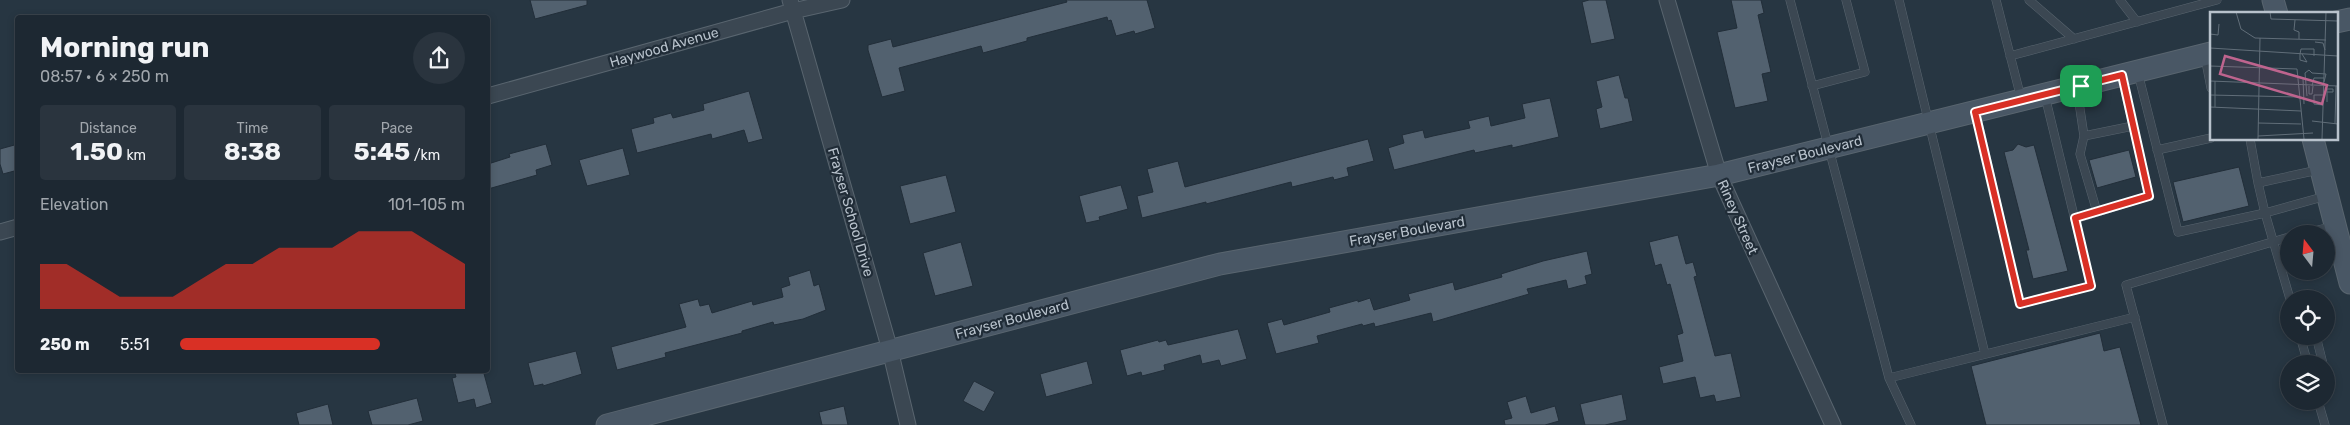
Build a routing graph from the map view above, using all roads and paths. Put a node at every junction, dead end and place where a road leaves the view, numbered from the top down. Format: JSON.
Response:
{"nodes":[{"id":1,"x":842,"y":0,"type":"edge"},
{"id":2,"x":1667,"y":0,"type":"edge"},
{"id":3,"x":1790,"y":0,"type":"edge"},
{"id":4,"x":1846,"y":0,"type":"edge"},
{"id":5,"x":1899,"y":0,"type":"edge"},
{"id":6,"x":1996,"y":0,"type":"edge"},
{"id":7,"x":2029,"y":0,"type":"edge"},
{"id":8,"x":2120,"y":0,"type":"edge"},
{"id":9,"x":2217,"y":0,"type":"edge"},
{"id":10,"x":792,"y":6,"type":"edge"},
{"id":11,"x":2137,"y":22,"type":"junction"},
{"id":12,"x":2074,"y":39,"type":"junction"},
{"id":13,"x":2208,"y":54,"type":"edge"},
{"id":14,"x":2010,"y":56,"type":"junction"},
{"id":15,"x":2130,"y":73,"type":"junction"},
{"id":16,"x":2210,"y":77,"type":"edge"},
{"id":17,"x":1812,"y":86,"type":"junction"},
{"id":18,"x":2076,"y":87,"type":"junction"},
{"id":19,"x":2045,"y":94,"type":"junction"},
{"id":20,"x":490,"y":95,"type":"edge"},
{"id":21,"x":2021,"y":100,"type":"junction"},
{"id":22,"x":1975,"y":112,"type":"junction"},
{"id":23,"x":1930,"y":124,"type":"junction"},
{"id":24,"x":2133,"y":126,"type":"junction"},
{"id":25,"x":2084,"y":136,"type":"junction"},
{"id":26,"x":2210,"y":138,"type":"edge"},
{"id":27,"x":2250,"y":140,"type":"edge"},
{"id":28,"x":2313,"y":140,"type":"edge"},
{"id":29,"x":1828,"y":148,"type":"junction"},
{"id":30,"x":2158,"y":150,"type":"junction"},
{"id":31,"x":2320,"y":170,"type":"junction"},
{"id":32,"x":1719,"y":175,"type":"junction"},
{"id":33,"x":2258,"y":183,"type":"junction"},
{"id":34,"x":2328,"y":196,"type":"junction"},
{"id":35,"x":2097,"y":212,"type":"junction"},
{"id":36,"x":2265,"y":213,"type":"junction"},
{"id":37,"x":2075,"y":218,"type":"junction"},
{"id":38,"x":2336,"y":226,"type":"joint"},
{"id":39,"x":15,"y":228,"type":"edge"},
{"id":40,"x":0,"y":232,"type":"edge"},
{"id":41,"x":2280,"y":239,"type":"edge"},
{"id":42,"x":2274,"y":240,"type":"junction"},
{"id":43,"x":2350,"y":283,"type":"edge"},
{"id":44,"x":2288,"y":290,"type":"edge"},
{"id":45,"x":2135,"y":317,"type":"junction"},
{"id":46,"x":890,"y":350,"type":"junction"},
{"id":47,"x":1985,"y":354,"type":"junction"},
{"id":48,"x":1889,"y":378,"type":"junction"},
{"id":49,"x":2321,"y":410,"type":"edge"},
{"id":50,"x":1830,"y":424,"type":"edge"},
{"id":51,"x":607,"y":425,"type":"edge"},
{"id":52,"x":908,"y":425,"type":"edge"},
{"id":53,"x":1911,"y":425,"type":"edge"},
{"id":54,"x":2163,"y":425,"type":"edge"},
{"id":55,"x":2325,"y":425,"type":"edge"}],
"edges":[{"from":1,"to":10,"type":"street","name":"Haywood Avenue"},
{"from":2,"to":32,"type":"street","name":"Riney Street"},
{"from":3,"to":17,"type":"lane"},
{"from":4,"to":17,"type":"lane"},
{"from":5,"to":23,"type":"lane"},
{"from":6,"to":14,"type":"lane"},
{"from":7,"to":12,"type":"lane"},
{"from":8,"to":11,"type":"lane"},
{"from":9,"to":11,"type":"lane"},
{"from":10,"to":20,"type":"street","name":"Haywood Avenue"},
{"from":10,"to":46,"type":"street","name":"Frayser School Drive"},
{"from":11,"to":12,"type":"lane"},
{"from":12,"to":14,"type":"lane"},
{"from":13,"to":15,"type":"main road","name":"Frayser Boulevard"},
{"from":13,"to":16,"type":"lane"},
{"from":14,"to":21,"type":"lane"},
{"from":15,"to":18,"type":"main road","name":"Frayser Boulevard"},
{"from":15,"to":24,"type":"lane"},
{"from":15,"to":30,"type":"lane"},
{"from":17,"to":29,"type":"lane"},
{"from":18,"to":19,"type":"main road","name":"Frayser Boulevard"},
{"from":18,"to":25,"type":"lane"},
{"from":19,"to":21,"type":"main road","name":"Frayser Boulevard"},
{"from":19,"to":37,"type":"lane"},
{"from":21,"to":22,"type":"main road","name":"Frayser Boulevard"},
{"from":22,"to":23,"type":"main road","name":"Frayser Boulevard"},
{"from":22,"to":37,"type":"lane"},
{"from":23,"to":29,"type":"main road","name":"Frayser Boulevard"},
{"from":23,"to":47,"type":"lane"},
{"from":24,"to":25,"type":"lane"},
{"from":24,"to":35,"type":"lane"},
{"from":25,"to":35,"type":"lane"},
{"from":26,"to":30,"type":"lane"},
{"from":27,"to":33,"type":"lane"},
{"from":28,"to":31,"type":"main road"},
{"from":29,"to":32,"type":"main road","name":"Frayser Boulevard"},
{"from":29,"to":48,"type":"lane"},
{"from":30,"to":36,"type":"lane"},
{"from":31,"to":33,"type":"lane"},
{"from":31,"to":34,"type":"main road"},
{"from":32,"to":46,"type":"main road","name":"Frayser Boulevard"},
{"from":32,"to":50,"type":"street","name":"Riney Street"},
{"from":33,"to":36,"type":"lane"},
{"from":34,"to":36,"type":"lane"},
{"from":34,"to":38,"type":"main road"},
{"from":35,"to":37,"type":"lane"},
{"from":36,"to":42,"type":"lane"},
{"from":38,"to":43,"type":"main road"},
{"from":39,"to":40,"type":"street"},
{"from":41,"to":42,"type":"lane"},
{"from":42,"to":44,"type":"lane"},
{"from":42,"to":45,"type":"lane"},
{"from":45,"to":47,"type":"lane"},
{"from":45,"to":54,"type":"lane"},
{"from":46,"to":51,"type":"main road","name":"Frayser Boulevard"},
{"from":46,"to":52,"type":"street","name":"Frayser School Drive"},
{"from":47,"to":48,"type":"lane"},
{"from":48,"to":53,"type":"lane"},
{"from":49,"to":55,"type":"lane"}]}
